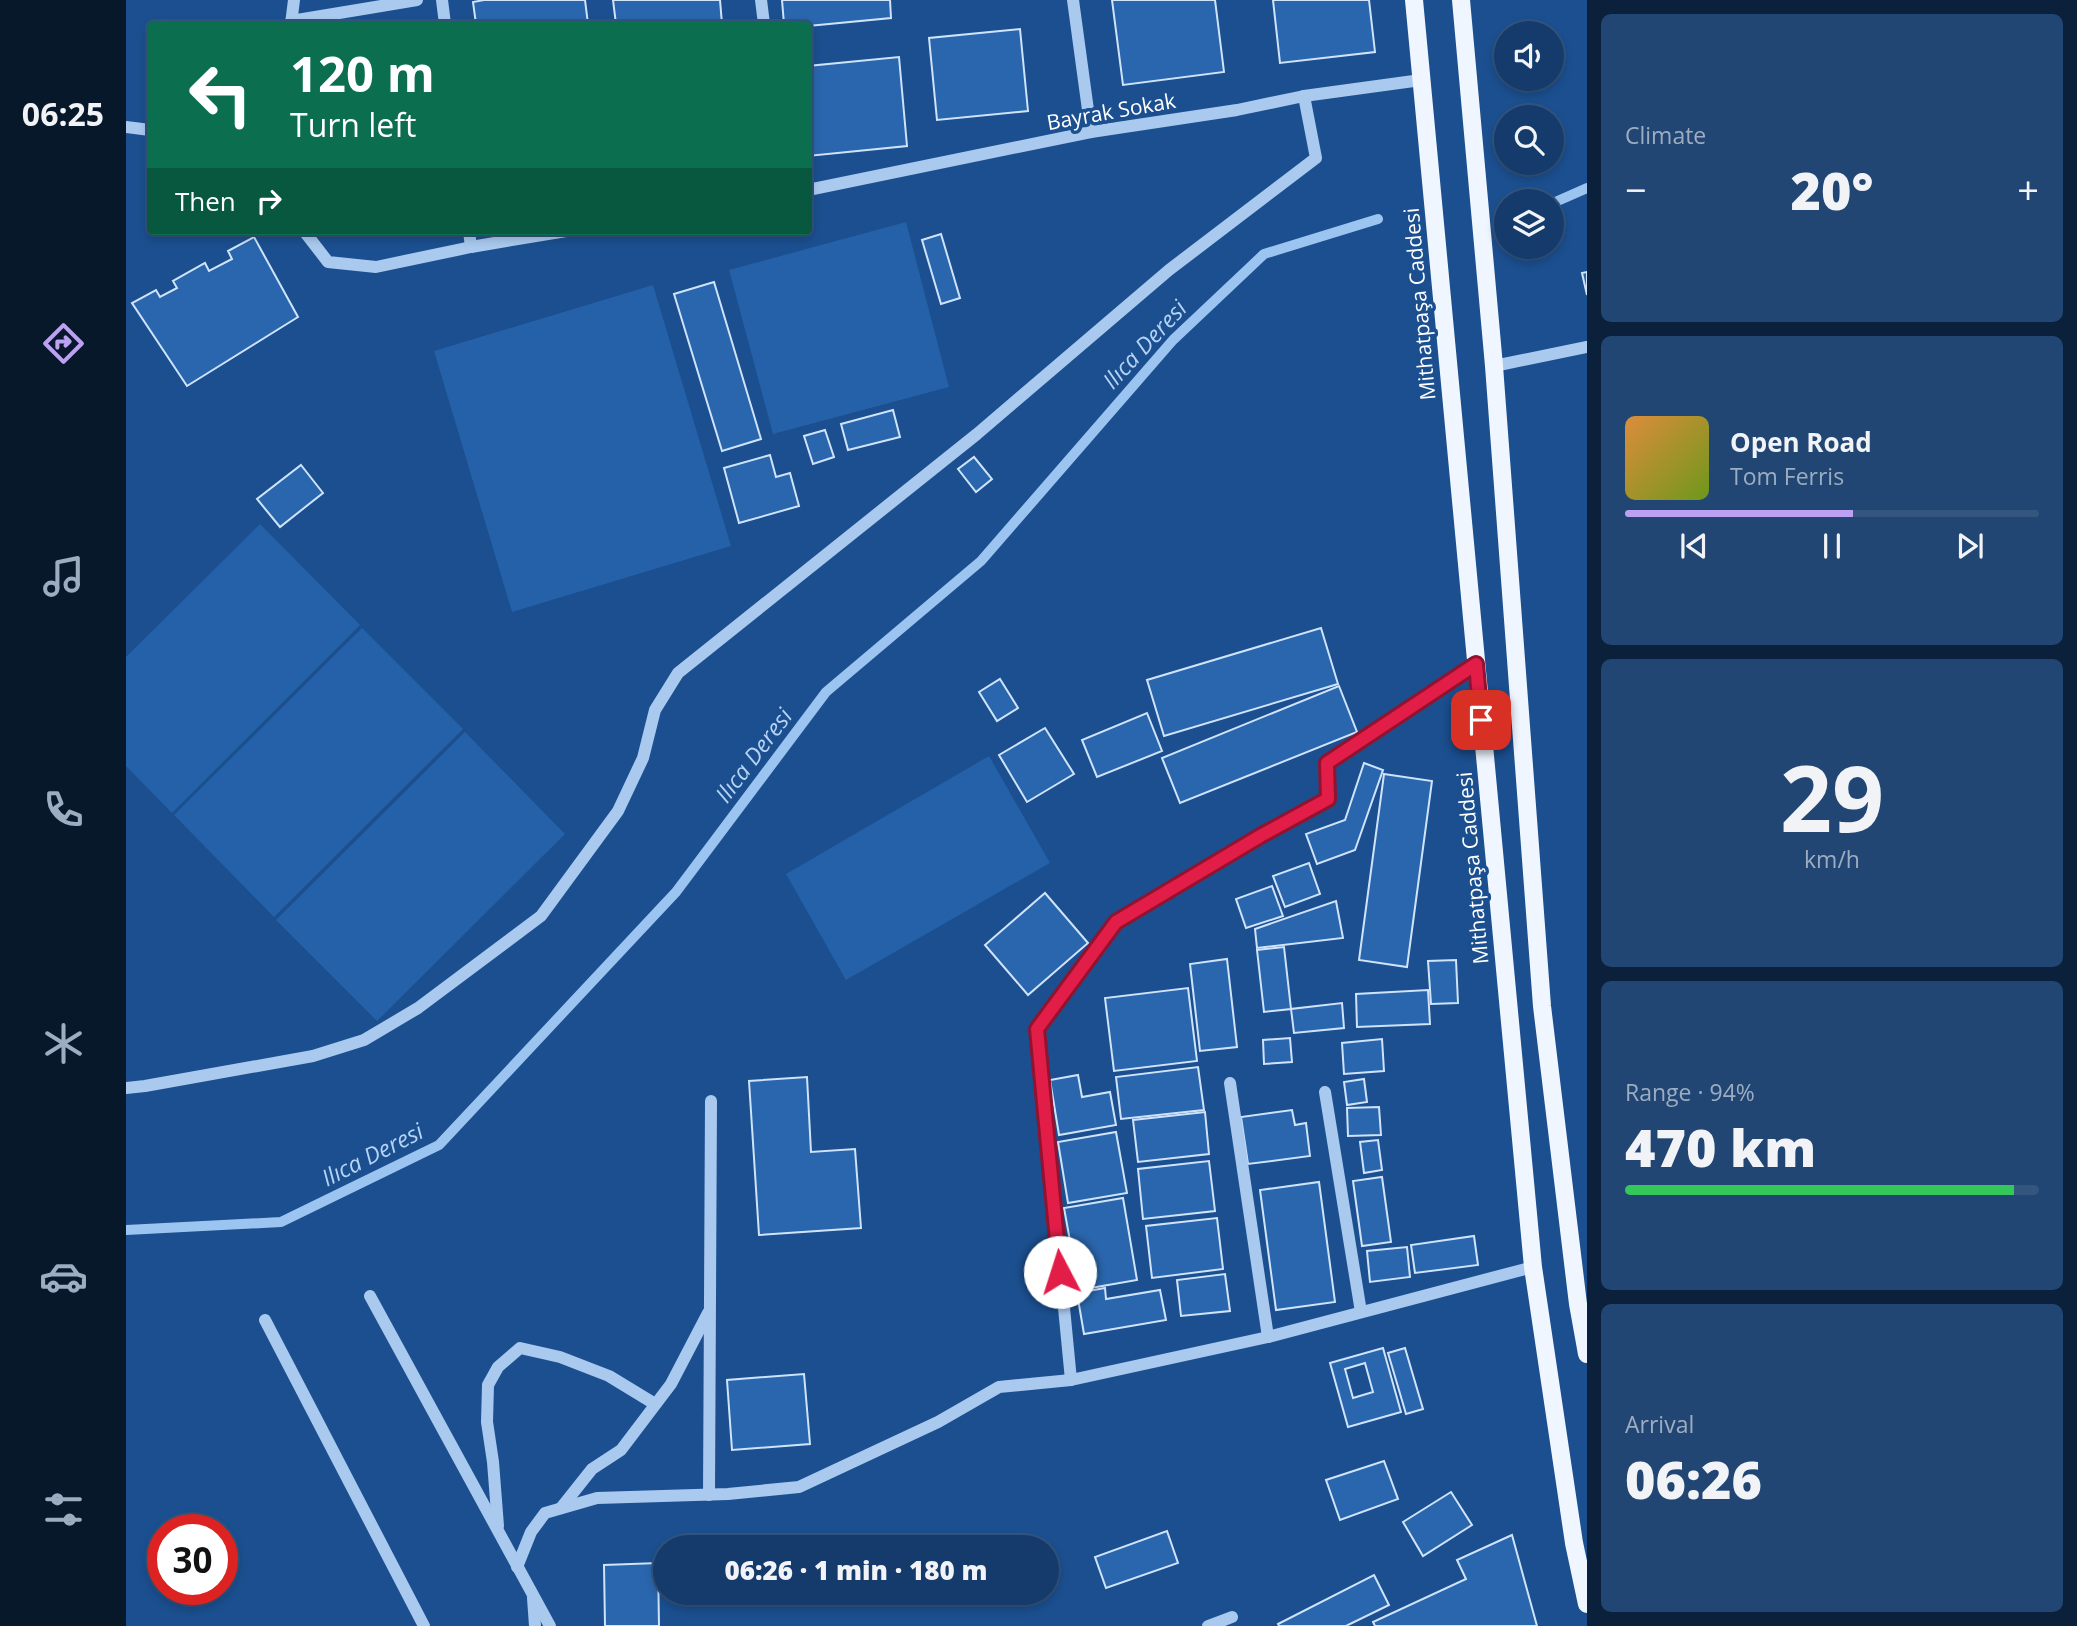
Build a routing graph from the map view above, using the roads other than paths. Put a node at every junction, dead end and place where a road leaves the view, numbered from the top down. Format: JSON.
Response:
{"nodes":[{"id":1,"x":295,"y":0,"type":"edge"},
{"id":2,"x":417,"y":0,"type":"edge"},
{"id":3,"x":442,"y":0,"type":"edge"},
{"id":4,"x":761,"y":0,"type":"edge"},
{"id":5,"x":1073,"y":0,"type":"edge"},
{"id":6,"x":1414,"y":0,"type":"edge"},
{"id":7,"x":1461,"y":0,"type":"edge"},
{"id":8,"x":291,"y":21,"type":"edge"},
{"id":9,"x":302,"y":21,"type":"edge"},
{"id":10,"x":445,"y":21,"type":"edge"},
{"id":11,"x":764,"y":21,"type":"edge"},
{"id":12,"x":1421,"y":80,"type":"junction"},
{"id":13,"x":1304,"y":96,"type":"junction"},
{"id":14,"x":126,"y":127,"type":"edge"},
{"id":15,"x":147,"y":130,"type":"edge"},
{"id":16,"x":1091,"y":132,"type":"junction"},
{"id":17,"x":812,"y":189,"type":"edge"},
{"id":18,"x":307,"y":235,"type":"edge"},
{"id":19,"x":470,"y":235,"type":"edge"},
{"id":20,"x":542,"y":235,"type":"edge"},
{"id":21,"x":471,"y":247,"type":"junction"},
{"id":22,"x":1587,"y":347,"type":"edge"},
{"id":23,"x":1494,"y":366,"type":"junction"},
{"id":24,"x":1476,"y":664,"type":"junction"},
{"id":25,"x":1230,"y":1083,"type":"dead end"},
{"id":26,"x":126,"y":1088,"type":"edge"},
{"id":27,"x":1325,"y":1092,"type":"dead end"},
{"id":28,"x":710,"y":1101,"type":"dead end"},
{"id":29,"x":1533,"y":1267,"type":"junction"},
{"id":30,"x":370,"y":1296,"type":"dead end"},
{"id":31,"x":710,"y":1310,"type":"junction"},
{"id":32,"x":1360,"y":1312,"type":"junction"},
{"id":33,"x":265,"y":1320,"type":"dead end"},
{"id":34,"x":1268,"y":1337,"type":"junction"},
{"id":35,"x":1587,"y":1354,"type":"edge"},
{"id":36,"x":1071,"y":1380,"type":"junction"},
{"id":37,"x":656,"y":1404,"type":"junction"},
{"id":38,"x":709,"y":1495,"type":"junction"},
{"id":39,"x":561,"y":1508,"type":"junction"},
{"id":40,"x":498,"y":1532,"type":"junction"},
{"id":41,"x":517,"y":1567,"type":"junction"},
{"id":42,"x":533,"y":1595,"type":"junction"},
{"id":43,"x":1587,"y":1604,"type":"edge"},
{"id":44,"x":1232,"y":1617,"type":"dead end"},
{"id":45,"x":424,"y":1626,"type":"edge"},
{"id":46,"x":535,"y":1626,"type":"edge"},
{"id":47,"x":550,"y":1626,"type":"edge"},
{"id":48,"x":1208,"y":1626,"type":"edge"}],
"edges":[{"from":1,"to":8,"type":"street"},
{"from":2,"to":9,"type":"street"},
{"from":3,"to":10,"type":"street"},
{"from":4,"to":11,"type":"street"},
{"from":5,"to":16,"type":"street"},
{"from":6,"to":12,"type":"main road","name":"Mithatpaşa Caddesi"},
{"from":7,"to":23,"type":"main road"},
{"from":12,"to":13,"type":"street","name":"Bayrak Sokak"},
{"from":12,"to":24,"type":"main road","name":"Mithatpaşa Caddesi"},
{"from":13,"to":16,"type":"street","name":"Bayrak Sokak"},
{"from":13,"to":26,"type":"street"},
{"from":14,"to":15,"type":"street"},
{"from":16,"to":17,"type":"street","name":"Bayrak Sokak"},
{"from":18,"to":21,"type":"street"},
{"from":19,"to":21,"type":"street"},
{"from":20,"to":21,"type":"street"},
{"from":22,"to":23,"type":"street"},
{"from":23,"to":35,"type":"main road"},
{"from":24,"to":29,"type":"main road","name":"Mithatpaşa Caddesi"},
{"from":24,"to":36,"type":"street"},
{"from":25,"to":34,"type":"street"},
{"from":27,"to":32,"type":"street"},
{"from":28,"to":31,"type":"street"},
{"from":29,"to":32,"type":"street"},
{"from":29,"to":43,"type":"main road","name":"Mithatpaşa Caddesi"},
{"from":30,"to":40,"type":"street"},
{"from":31,"to":37,"type":"street"},
{"from":31,"to":38,"type":"street"},
{"from":32,"to":34,"type":"street"},
{"from":33,"to":45,"type":"street"},
{"from":34,"to":36,"type":"street"},
{"from":36,"to":38,"type":"street"},
{"from":37,"to":39,"type":"street"},
{"from":37,"to":40,"type":"street"},
{"from":38,"to":39,"type":"street"},
{"from":39,"to":41,"type":"street"},
{"from":40,"to":41,"type":"street"},
{"from":41,"to":42,"type":"street"},
{"from":42,"to":46,"type":"street"},
{"from":42,"to":47,"type":"street"},
{"from":44,"to":48,"type":"street"}]}
